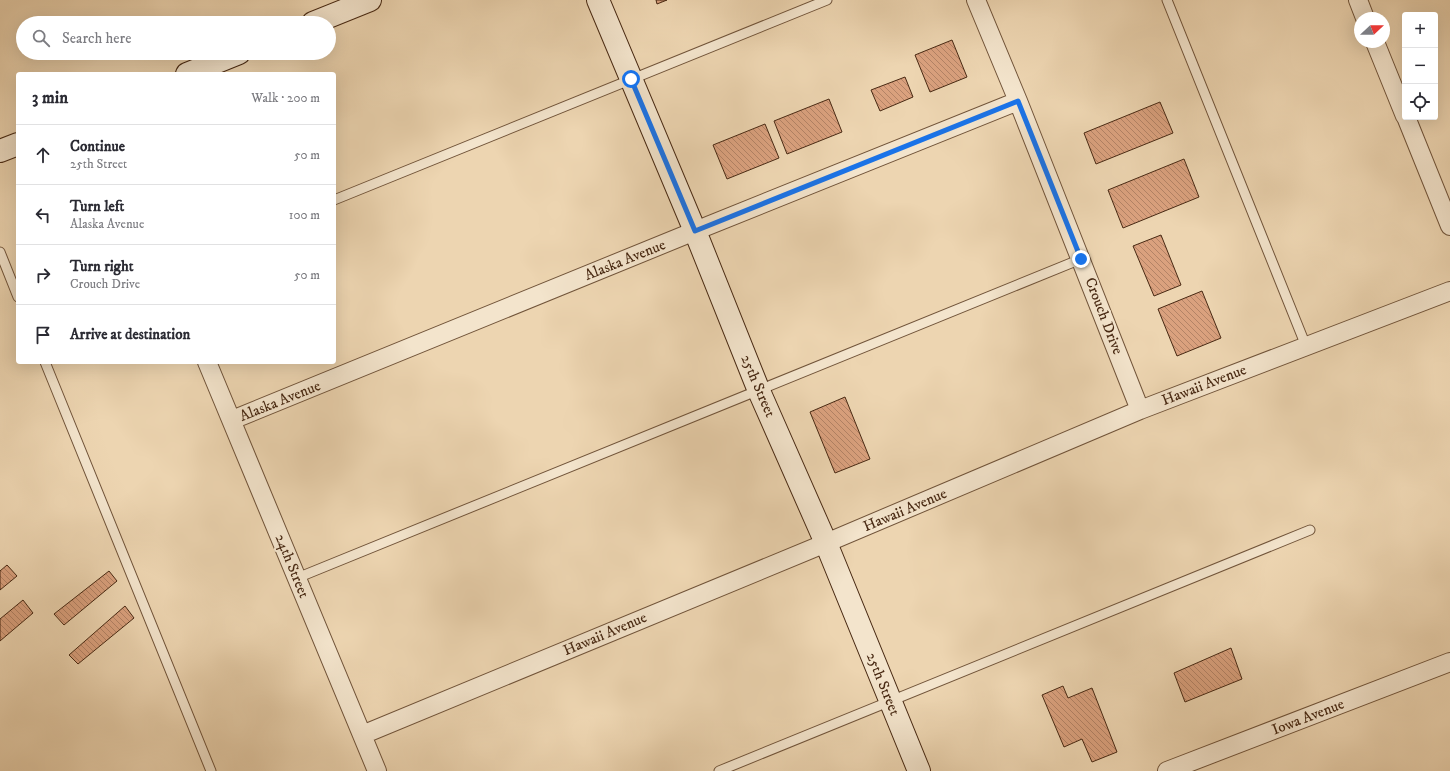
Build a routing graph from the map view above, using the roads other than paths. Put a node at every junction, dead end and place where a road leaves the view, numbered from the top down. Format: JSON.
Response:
{"nodes":[{"id":1,"x":370,"y":0,"type":"edge"},
{"id":2,"x":598,"y":0,"type":"edge"},
{"id":3,"x":827,"y":0,"type":"edge"},
{"id":4,"x":976,"y":0,"type":"edge"},
{"id":5,"x":1167,"y":0,"type":"edge"},
{"id":6,"x":1358,"y":0,"type":"edge"},
{"id":7,"x":1363,"y":12,"type":"edge"},
{"id":8,"x":330,"y":16,"type":"edge"},
{"id":9,"x":1377,"y":48,"type":"edge"},
{"id":10,"x":222,"y":60,"type":"edge"},
{"id":11,"x":192,"y":72,"type":"edge"},
{"id":12,"x":631,"y":79,"type":"junction"},
{"id":13,"x":1018,"y":101,"type":"junction"},
{"id":14,"x":1402,"y":109,"type":"edge"},
{"id":15,"x":1407,"y":120,"type":"edge"},
{"id":16,"x":16,"y":145,"type":"edge"},
{"id":17,"x":0,"y":152,"type":"edge"},
{"id":18,"x":336,"y":199,"type":"edge"},
{"id":19,"x":1450,"y":226,"type":"edge"},
{"id":20,"x":695,"y":231,"type":"junction"},
{"id":21,"x":0,"y":252,"type":"edge"},
{"id":22,"x":1081,"y":259,"type":"junction"},
{"id":23,"x":16,"y":291,"type":"edge"},
{"id":24,"x":1450,"y":291,"type":"edge"},
{"id":25,"x":1306,"y":346,"type":"junction"},
{"id":26,"x":46,"y":364,"type":"edge"},
{"id":27,"x":208,"y":364,"type":"edge"},
{"id":28,"x":759,"y":391,"type":"junction"},
{"id":29,"x":1140,"y":410,"type":"junction"},
{"id":30,"x":232,"y":420,"type":"junction"},
{"id":31,"x":1310,"y":530,"type":"dead end"},
{"id":32,"x":826,"y":543,"type":"junction"},
{"id":33,"x":297,"y":578,"type":"junction"},
{"id":34,"x":1450,"y":662,"type":"edge"},
{"id":35,"x":890,"y":701,"type":"junction"},
{"id":36,"x":362,"y":735,"type":"junction"},
{"id":37,"x":211,"y":771,"type":"edge"},
{"id":38,"x":377,"y":771,"type":"edge"},
{"id":39,"x":719,"y":771,"type":"edge"},
{"id":40,"x":919,"y":771,"type":"edge"},
{"id":41,"x":1166,"y":771,"type":"edge"}],
"edges":[{"from":1,"to":8,"type":"street"},
{"from":2,"to":12,"type":"street","name":"25th Street"},
{"from":3,"to":12,"type":"lane"},
{"from":4,"to":13,"type":"street","name":"Crouch Drive"},
{"from":5,"to":25,"type":"lane"},
{"from":6,"to":7,"type":"street"},
{"from":9,"to":14,"type":"street"},
{"from":10,"to":11,"type":"street"},
{"from":12,"to":18,"type":"lane"},
{"from":12,"to":20,"type":"street","name":"25th Street"},
{"from":13,"to":20,"type":"street","name":"Alaska Avenue"},
{"from":13,"to":22,"type":"street","name":"Crouch Drive"},
{"from":15,"to":19,"type":"street"},
{"from":16,"to":17,"type":"street"},
{"from":20,"to":28,"type":"street","name":"25th Street"},
{"from":20,"to":30,"type":"street","name":"Alaska Avenue"},
{"from":21,"to":23,"type":"lane"},
{"from":22,"to":28,"type":"lane"},
{"from":22,"to":29,"type":"street","name":"Crouch Drive"},
{"from":24,"to":25,"type":"street","name":"Hawaii Avenue"},
{"from":25,"to":29,"type":"street","name":"Hawaii Avenue"},
{"from":26,"to":37,"type":"lane"},
{"from":27,"to":30,"type":"street","name":"24th Street"},
{"from":28,"to":32,"type":"street","name":"25th Street"},
{"from":28,"to":33,"type":"lane"},
{"from":29,"to":32,"type":"street","name":"Hawaii Avenue"},
{"from":30,"to":33,"type":"street","name":"24th Street"},
{"from":31,"to":35,"type":"lane"},
{"from":32,"to":35,"type":"street","name":"25th Street"},
{"from":32,"to":36,"type":"street","name":"Hawaii Avenue"},
{"from":33,"to":36,"type":"street","name":"24th Street"},
{"from":34,"to":41,"type":"street","name":"Iowa Avenue"},
{"from":35,"to":39,"type":"lane"},
{"from":35,"to":40,"type":"street","name":"25th Street"},
{"from":36,"to":38,"type":"street","name":"24th Street"}]}
